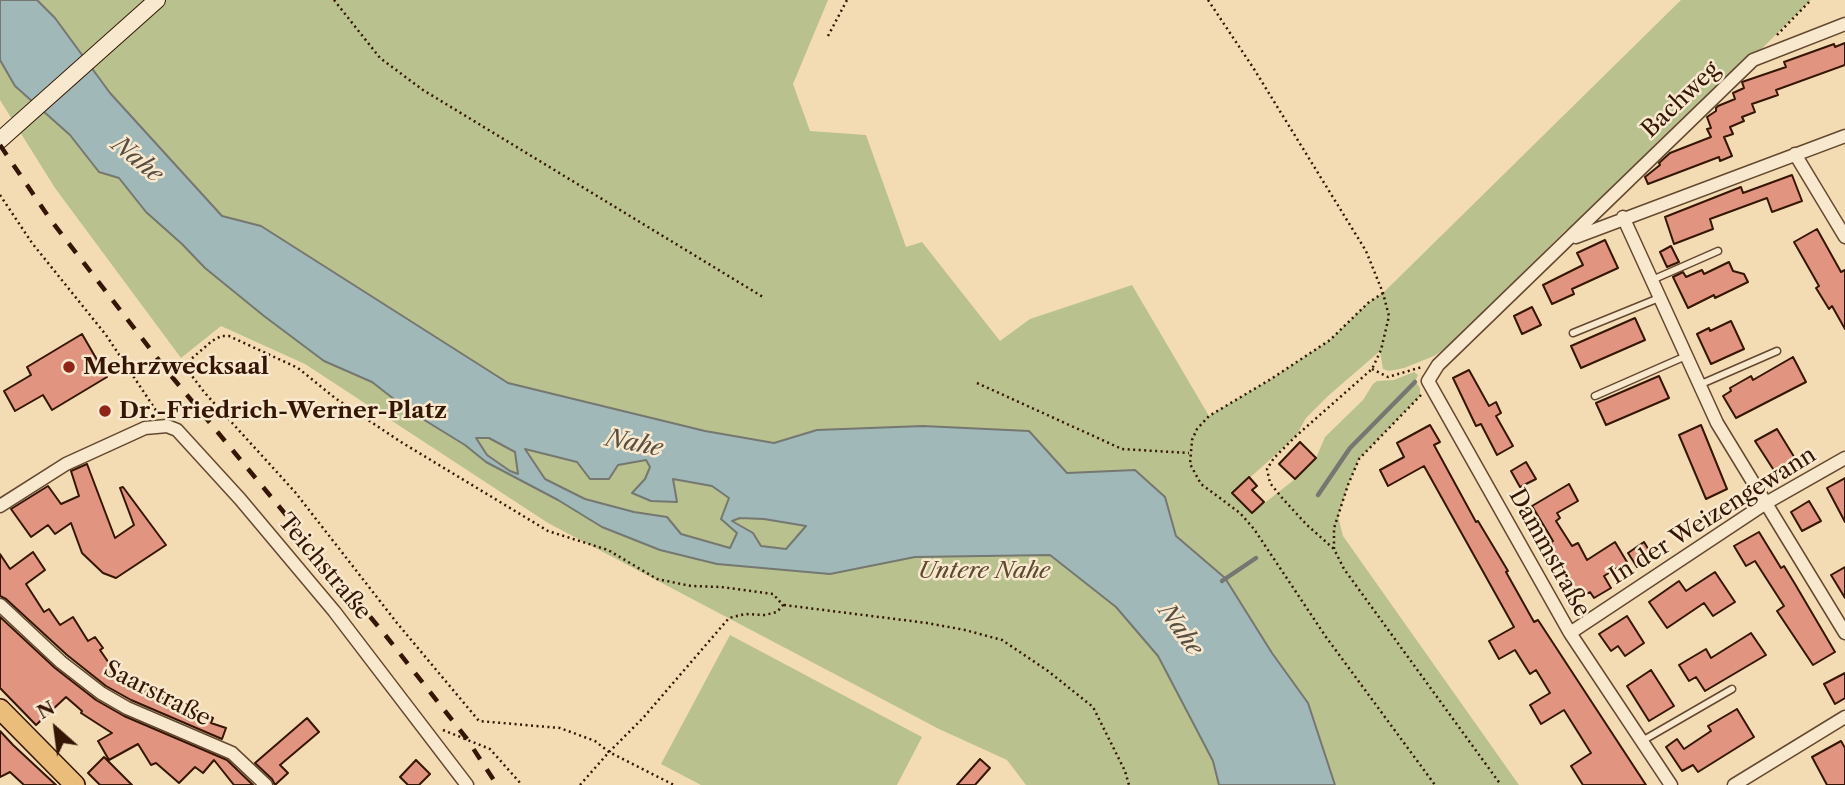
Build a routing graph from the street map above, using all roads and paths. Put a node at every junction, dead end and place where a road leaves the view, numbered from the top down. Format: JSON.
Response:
{"nodes":[{"id":1,"x":157,"y":0,"type":"edge"},
{"id":2,"x":334,"y":0,"type":"edge"},
{"id":3,"x":847,"y":0,"type":"edge"},
{"id":4,"x":1208,"y":0,"type":"edge"},
{"id":5,"x":1811,"y":0,"type":"edge"},
{"id":6,"x":1845,"y":24,"type":"edge"},
{"id":7,"x":828,"y":36,"type":"dead end"},
{"id":8,"x":1752,"y":60,"type":"junction"},
{"id":9,"x":1845,"y":136,"type":"edge"},
{"id":10,"x":0,"y":140,"type":"edge"},
{"id":11,"x":1795,"y":154,"type":"junction"},
{"id":12,"x":0,"y":195,"type":"edge"},
{"id":13,"x":1623,"y":217,"type":"junction"},
{"id":14,"x":1845,"y":237,"type":"edge"},
{"id":15,"x":1569,"y":240,"type":"junction"},
{"id":16,"x":1718,"y":251,"type":"dead end"},
{"id":17,"x":1653,"y":281,"type":"junction"},
{"id":18,"x":1383,"y":293,"type":"junction"},
{"id":19,"x":763,"y":297,"type":"dead end"},
{"id":20,"x":1660,"y":297,"type":"junction"},
{"id":21,"x":1573,"y":333,"type":"dead end"},
{"id":22,"x":1777,"y":351,"type":"dead end"},
{"id":23,"x":1687,"y":356,"type":"junction"},
{"id":24,"x":1372,"y":369,"type":"junction"},
{"id":25,"x":1428,"y":381,"type":"junction"},
{"id":26,"x":977,"y":383,"type":"dead end"},
{"id":27,"x":1699,"y":384,"type":"junction"},
{"id":28,"x":1595,"y":396,"type":"dead end"},
{"id":29,"x":167,"y":426,"type":"junction"},
{"id":30,"x":1189,"y":453,"type":"junction"},
{"id":31,"x":1845,"y":458,"type":"edge"},
{"id":32,"x":1766,"y":503,"type":"junction"},
{"id":33,"x":0,"y":506,"type":"edge"},
{"id":34,"x":1335,"y":549,"type":"junction"},
{"id":35,"x":783,"y":605,"type":"junction"},
{"id":36,"x":0,"y":606,"type":"edge"},
{"id":37,"x":1845,"y":633,"type":"edge"},
{"id":38,"x":1570,"y":634,"type":"junction"},
{"id":39,"x":1732,"y":689,"type":"dead end"},
{"id":40,"x":0,"y":709,"type":"edge"},
{"id":41,"x":1845,"y":717,"type":"edge"},
{"id":42,"x":423,"y":725,"type":"junction"},
{"id":43,"x":1642,"y":741,"type":"junction"},
{"id":44,"x":609,"y":752,"type":"junction"},
{"id":45,"x":75,"y":785,"type":"edge"},
{"id":46,"x":266,"y":785,"type":"edge"},
{"id":47,"x":467,"y":785,"type":"edge"},
{"id":48,"x":522,"y":785,"type":"edge"},
{"id":49,"x":580,"y":785,"type":"edge"},
{"id":50,"x":674,"y":785,"type":"edge"},
{"id":51,"x":1129,"y":785,"type":"edge"},
{"id":52,"x":1435,"y":785,"type":"edge"},
{"id":53,"x":1501,"y":785,"type":"edge"},
{"id":54,"x":1671,"y":785,"type":"edge"},
{"id":55,"x":1734,"y":785,"type":"edge"}],
"edges":[{"from":1,"to":10,"type":"street"},
{"from":2,"to":19,"type":"path"},
{"from":3,"to":7,"type":"path"},
{"from":4,"to":18,"type":"path"},
{"from":5,"to":8,"type":"path"},
{"from":6,"to":8,"type":"street","name":"Bachweg"},
{"from":8,"to":15,"type":"street","name":"Bachweg"},
{"from":9,"to":11,"type":"street","name":"Bachweg"},
{"from":11,"to":13,"type":"street","name":"Bachweg"},
{"from":11,"to":14,"type":"street"},
{"from":12,"to":29,"type":"path"},
{"from":13,"to":15,"type":"street","name":"Bachweg"},
{"from":13,"to":17,"type":"street"},
{"from":15,"to":25,"type":"street","name":"Bachweg"},
{"from":16,"to":17,"type":"lane"},
{"from":17,"to":20,"type":"street"},
{"from":18,"to":24,"type":"path"},
{"from":18,"to":30,"type":"path"},
{"from":20,"to":21,"type":"lane"},
{"from":20,"to":23,"type":"street"},
{"from":22,"to":27,"type":"lane"},
{"from":23,"to":27,"type":"street"},
{"from":23,"to":28,"type":"lane"},
{"from":24,"to":25,"type":"path"},
{"from":24,"to":34,"type":"path"},
{"from":25,"to":34,"type":"path"},
{"from":25,"to":38,"type":"street","name":"Dammstraße"},
{"from":26,"to":30,"type":"path"},
{"from":27,"to":32,"type":"street"},
{"from":29,"to":33,"type":"street"},
{"from":29,"to":42,"type":"street","name":"Teichstraße"},
{"from":30,"to":52,"type":"path"},
{"from":31,"to":32,"type":"street","name":"In der Weizengewann"},
{"from":32,"to":37,"type":"street"},
{"from":32,"to":38,"type":"street","name":"In der Weizengewann"},
{"from":34,"to":53,"type":"path"},
{"from":35,"to":44,"type":"path"},
{"from":35,"to":44,"type":"path"},
{"from":35,"to":51,"type":"path"},
{"from":36,"to":46,"type":"street","name":"Saarstraße"},
{"from":38,"to":43,"type":"street","name":"Dammstraße"},
{"from":39,"to":43,"type":"lane"},
{"from":40,"to":45,"type":"main road"},
{"from":41,"to":55,"type":"street"},
{"from":42,"to":47,"type":"street","name":"Teichstraße"},
{"from":42,"to":48,"type":"path"},
{"from":43,"to":54,"type":"street","name":"Dammstraße"},
{"from":44,"to":49,"type":"path"},
{"from":44,"to":50,"type":"path"}]}
